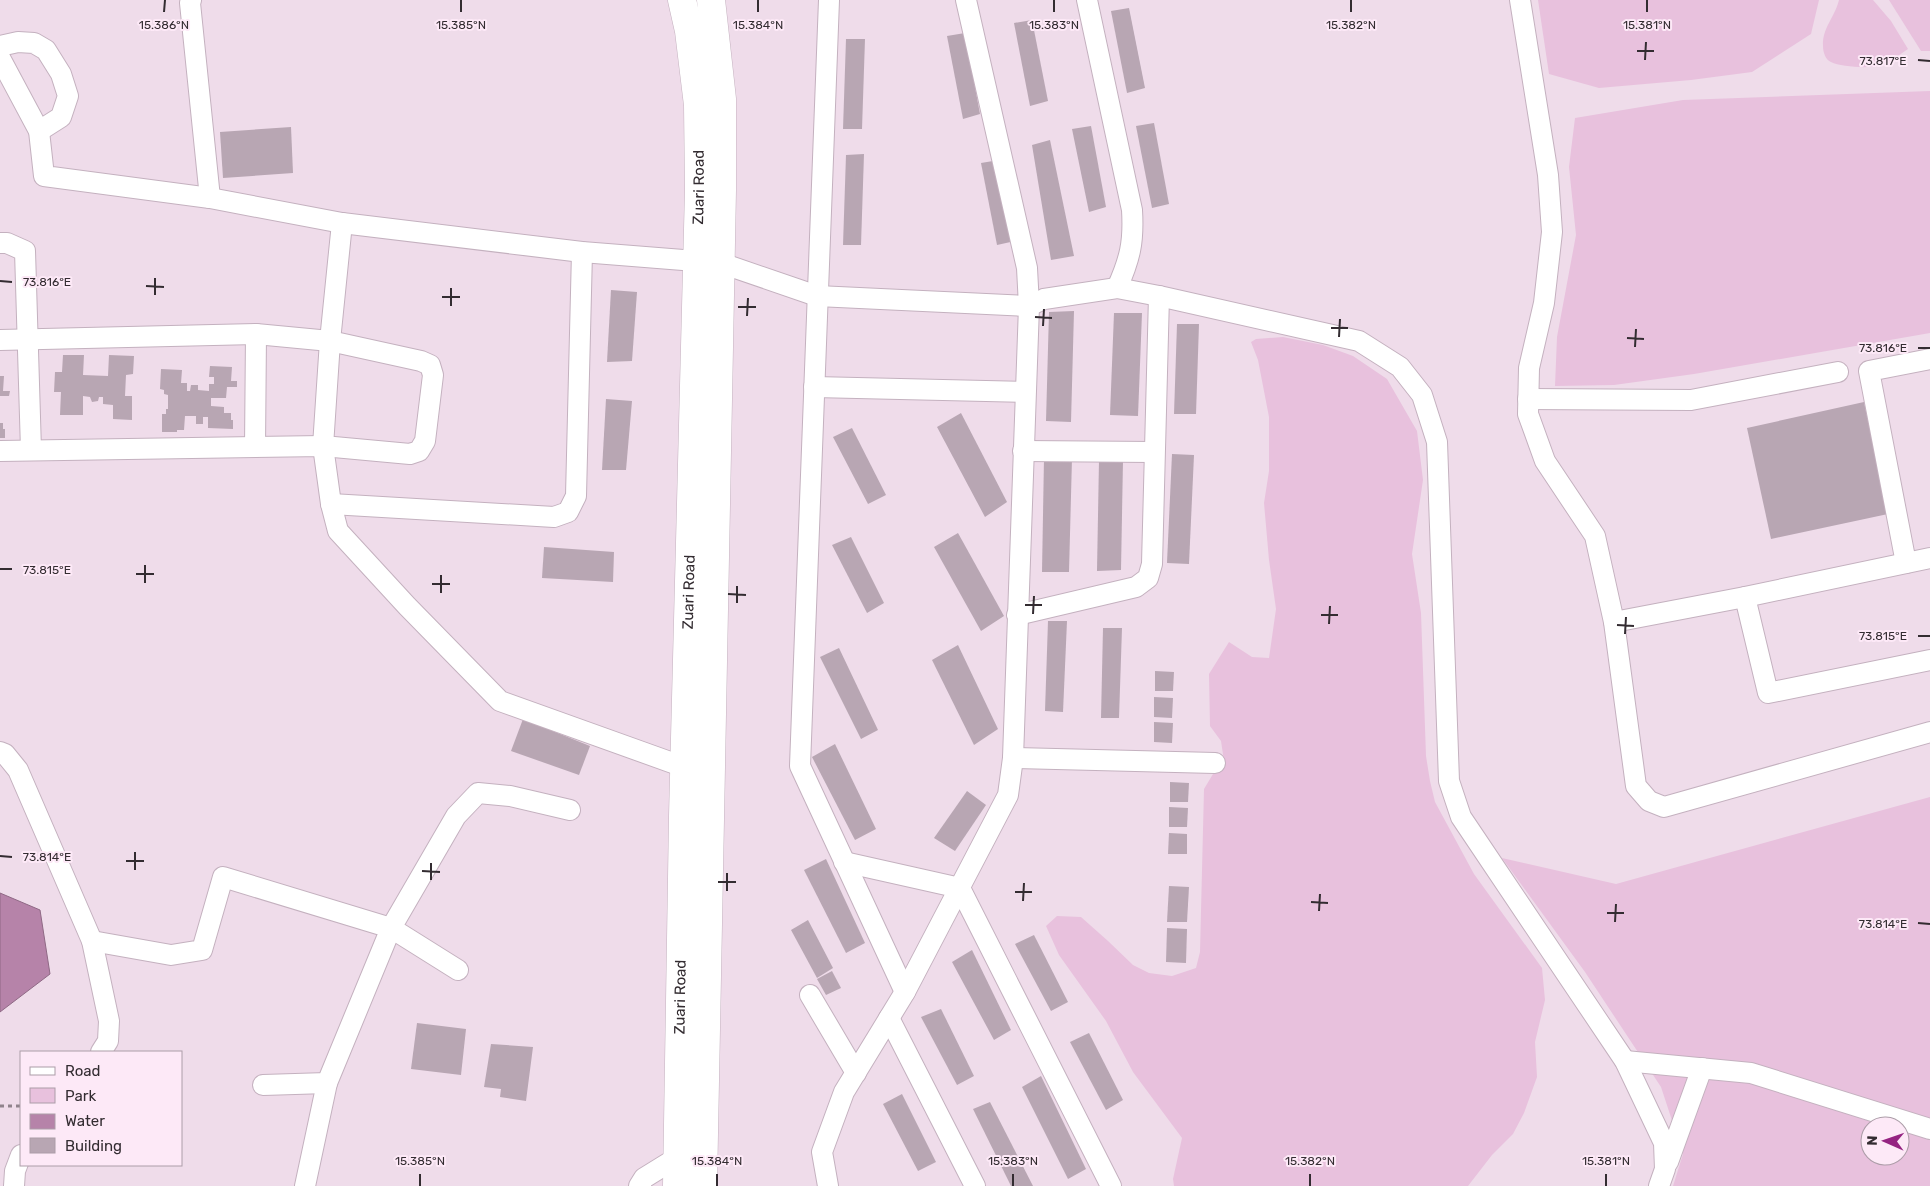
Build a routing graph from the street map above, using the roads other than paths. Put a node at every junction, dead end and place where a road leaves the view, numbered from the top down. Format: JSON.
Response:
{"nodes":[{"id":1,"x":191,"y":0,"type":"edge"},
{"id":2,"x":682,"y":0,"type":"edge"},
{"id":3,"x":711,"y":0,"type":"edge"},
{"id":4,"x":829,"y":0,"type":"edge"},
{"id":5,"x":966,"y":0,"type":"edge"},
{"id":6,"x":1087,"y":0,"type":"edge"},
{"id":7,"x":1520,"y":0,"type":"edge"},
{"id":8,"x":0,"y":46,"type":"edge"},
{"id":9,"x":0,"y":58,"type":"edge"},
{"id":10,"x":6,"y":85,"type":"edge"},
{"id":11,"x":39,"y":131,"type":"junction"},
{"id":12,"x":210,"y":198,"type":"junction"},
{"id":13,"x":342,"y":223,"type":"junction"},
{"id":14,"x":0,"y":243,"type":"edge"},
{"id":15,"x":582,"y":252,"type":"junction"},
{"id":16,"x":709,"y":262,"type":"junction"},
{"id":17,"x":1117,"y":288,"type":"junction"},
{"id":18,"x":817,"y":296,"type":"junction"},
{"id":19,"x":1159,"y":296,"type":"junction"},
{"id":20,"x":1029,"y":306,"type":"junction"},
{"id":21,"x":256,"y":334,"type":"junction"},
{"id":22,"x":0,"y":340,"type":"edge"},
{"id":23,"x":28,"y":340,"type":"junction"},
{"id":24,"x":330,"y":341,"type":"junction"},
{"id":25,"x":1930,"y":359,"type":"edge"},
{"id":26,"x":1838,"y":372,"type":"dead end"},
{"id":27,"x":814,"y":388,"type":"junction"},
{"id":28,"x":1025,"y":392,"type":"junction"},
{"id":29,"x":1528,"y":399,"type":"junction"},
{"id":30,"x":323,"y":446,"type":"junction"},
{"id":31,"x":255,"y":447,"type":"junction"},
{"id":32,"x":31,"y":450,"type":"junction"},
{"id":33,"x":0,"y":451,"type":"edge"},
{"id":34,"x":1023,"y":451,"type":"junction"},
{"id":35,"x":1153,"y":452,"type":"junction"},
{"id":36,"x":331,"y":504,"type":"junction"},
{"id":37,"x":1930,"y":558,"type":"edge"},
{"id":38,"x":1906,"y":563,"type":"junction"},
{"id":39,"x":1745,"y":597,"type":"junction"},
{"id":40,"x":1017,"y":615,"type":"junction"},
{"id":41,"x":1614,"y":622,"type":"junction"},
{"id":42,"x":1930,"y":660,"type":"edge"},
{"id":43,"x":1930,"y":732,"type":"edge"},
{"id":44,"x":0,"y":752,"type":"edge"},
{"id":45,"x":1013,"y":758,"type":"junction"},
{"id":46,"x":1215,"y":762,"type":"dead end"},
{"id":47,"x":684,"y":767,"type":"junction"},
{"id":48,"x":570,"y":810,"type":"dead end"},
{"id":49,"x":844,"y":862,"type":"junction"},
{"id":50,"x":960,"y":888,"type":"junction"},
{"id":51,"x":391,"y":928,"type":"junction"},
{"id":52,"x":92,"y":941,"type":"junction"},
{"id":53,"x":458,"y":970,"type":"dead end"},
{"id":54,"x":905,"y":992,"type":"junction"},
{"id":55,"x":810,"y":995,"type":"dead end"},
{"id":56,"x":889,"y":1018,"type":"junction"},
{"id":57,"x":102,"y":1051,"type":"edge"},
{"id":58,"x":1625,"y":1061,"type":"junction"},
{"id":59,"x":1702,"y":1068,"type":"junction"},
{"id":60,"x":856,"y":1073,"type":"junction"},
{"id":61,"x":327,"y":1083,"type":"junction"},
{"id":62,"x":263,"y":1084,"type":"dead end"},
{"id":63,"x":1930,"y":1129,"type":"edge"},
{"id":64,"x":678,"y":1157,"type":"junction"},
{"id":65,"x":20,"y":1158,"type":"edge"},
{"id":66,"x":1662,"y":1177,"type":"edge"},
{"id":67,"x":14,"y":1186,"type":"edge"},
{"id":68,"x":305,"y":1186,"type":"edge"},
{"id":69,"x":639,"y":1186,"type":"edge"},
{"id":70,"x":677,"y":1186,"type":"edge"},
{"id":71,"x":703,"y":1186,"type":"edge"},
{"id":72,"x":828,"y":1186,"type":"edge"},
{"id":73,"x":975,"y":1186,"type":"edge"},
{"id":74,"x":1111,"y":1186,"type":"edge"}],
"edges":[{"from":1,"to":12,"type":"street"},
{"from":2,"to":16,"type":"highway","name":"Zuari Road"},
{"from":3,"to":16,"type":"highway","name":"Zuari Road"},
{"from":4,"to":18,"type":"street"},
{"from":5,"to":20,"type":"street"},
{"from":6,"to":17,"type":"street"},
{"from":7,"to":29,"type":"street"},
{"from":8,"to":11,"type":"street"},
{"from":9,"to":10,"type":"street"},
{"from":10,"to":11,"type":"street"},
{"from":11,"to":12,"type":"street"},
{"from":12,"to":13,"type":"street"},
{"from":13,"to":15,"type":"street"},
{"from":13,"to":24,"type":"street"},
{"from":14,"to":23,"type":"street"},
{"from":15,"to":16,"type":"street"},
{"from":15,"to":36,"type":"street"},
{"from":16,"to":18,"type":"street"},
{"from":16,"to":47,"type":"highway","name":"Zuari Road"},
{"from":16,"to":71,"type":"highway","name":"Zuari Road"},
{"from":17,"to":19,"type":"street"},
{"from":17,"to":20,"type":"street"},
{"from":18,"to":20,"type":"street"},
{"from":18,"to":27,"type":"street"},
{"from":19,"to":35,"type":"street"},
{"from":19,"to":58,"type":"street"},
{"from":20,"to":28,"type":"street"},
{"from":21,"to":23,"type":"street"},
{"from":21,"to":24,"type":"street"},
{"from":21,"to":31,"type":"street"},
{"from":22,"to":23,"type":"street"},
{"from":23,"to":32,"type":"street"},
{"from":24,"to":30,"type":"street"},
{"from":24,"to":30,"type":"street"},
{"from":25,"to":38,"type":"street"},
{"from":26,"to":29,"type":"street"},
{"from":27,"to":28,"type":"street"},
{"from":27,"to":49,"type":"street"},
{"from":28,"to":34,"type":"street"},
{"from":29,"to":41,"type":"street"},
{"from":30,"to":31,"type":"street"},
{"from":30,"to":36,"type":"street"},
{"from":31,"to":32,"type":"street"},
{"from":32,"to":33,"type":"street"},
{"from":34,"to":35,"type":"street"},
{"from":34,"to":40,"type":"street"},
{"from":35,"to":40,"type":"street"},
{"from":36,"to":47,"type":"street"},
{"from":37,"to":38,"type":"street"},
{"from":38,"to":39,"type":"street"},
{"from":39,"to":41,"type":"street"},
{"from":39,"to":42,"type":"street"},
{"from":40,"to":45,"type":"street"},
{"from":41,"to":43,"type":"street"},
{"from":44,"to":52,"type":"street"},
{"from":45,"to":46,"type":"street"},
{"from":45,"to":50,"type":"street"},
{"from":47,"to":64,"type":"highway","name":"Zuari Road"},
{"from":48,"to":51,"type":"street"},
{"from":49,"to":50,"type":"street"},
{"from":49,"to":54,"type":"street"},
{"from":50,"to":54,"type":"street"},
{"from":50,"to":74,"type":"street"},
{"from":51,"to":52,"type":"street"},
{"from":51,"to":53,"type":"street"},
{"from":51,"to":61,"type":"street"},
{"from":52,"to":57,"type":"street"},
{"from":54,"to":56,"type":"street"},
{"from":55,"to":60,"type":"street"},
{"from":56,"to":60,"type":"street"},
{"from":56,"to":73,"type":"street"},
{"from":58,"to":59,"type":"street"},
{"from":58,"to":66,"type":"street"},
{"from":59,"to":63,"type":"street"},
{"from":59,"to":66,"type":"street"},
{"from":60,"to":72,"type":"street"},
{"from":61,"to":62,"type":"street"},
{"from":61,"to":68,"type":"street"},
{"from":64,"to":69,"type":"street"},
{"from":64,"to":70,"type":"highway","name":"Zuari Road"},
{"from":65,"to":67,"type":"street"}]}
